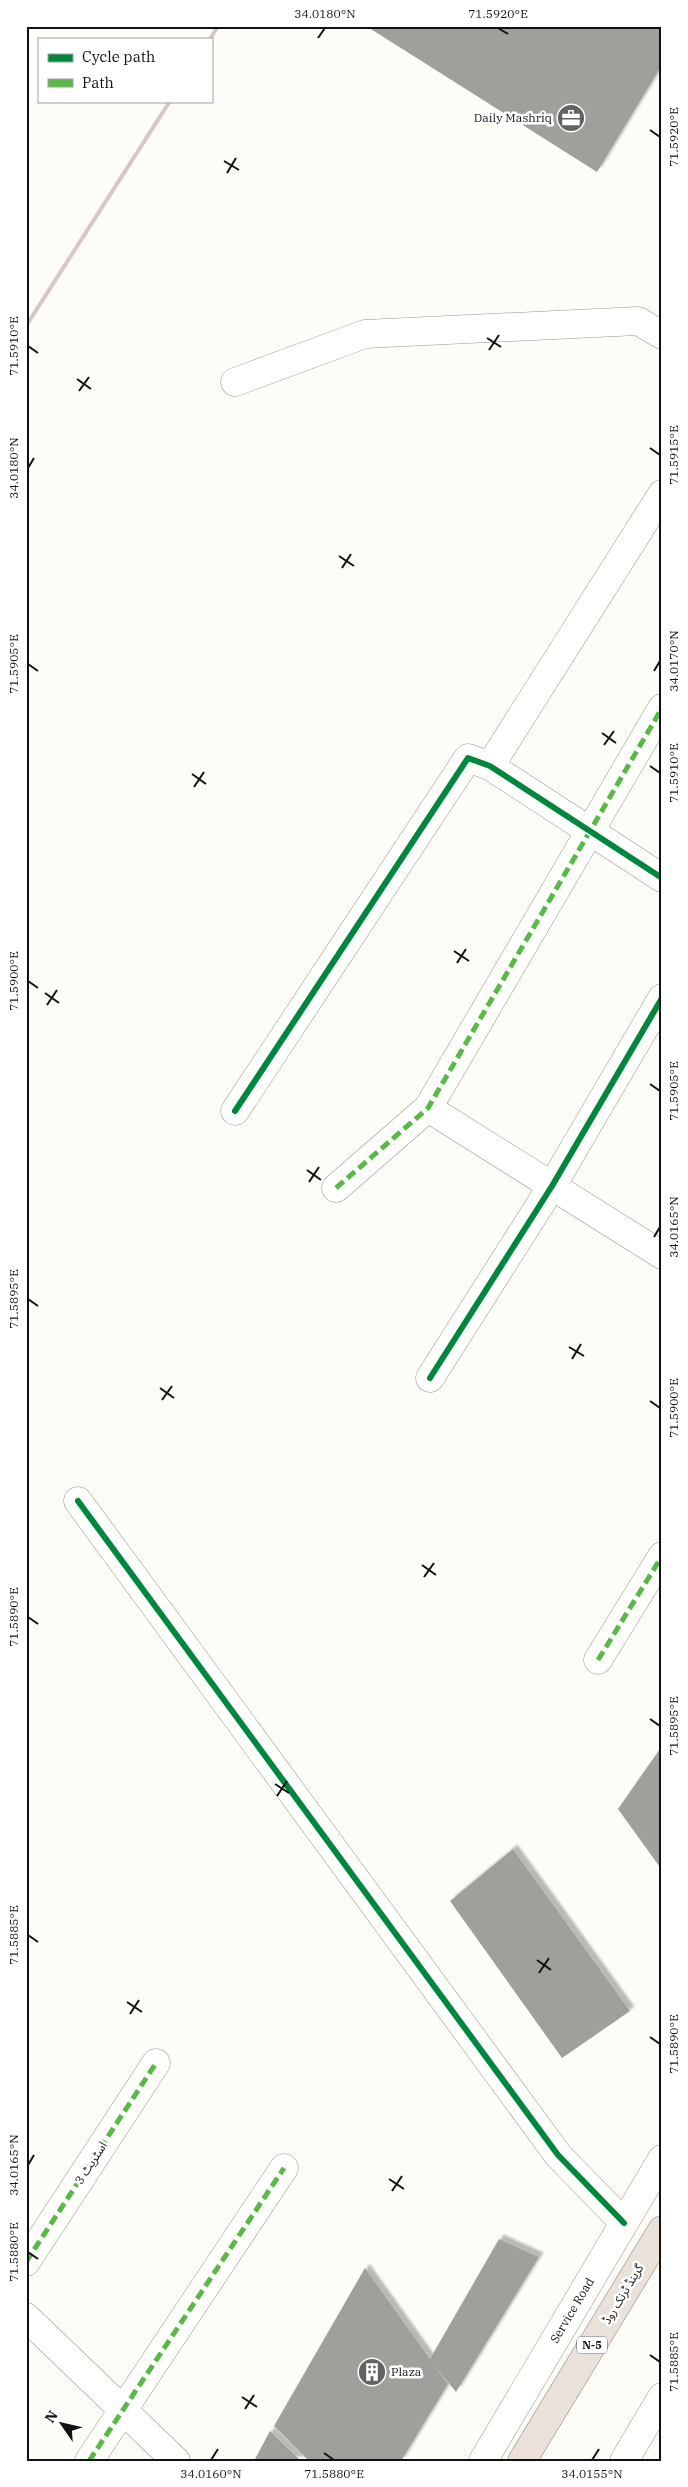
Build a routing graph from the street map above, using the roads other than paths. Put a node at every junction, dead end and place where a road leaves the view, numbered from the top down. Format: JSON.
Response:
{"nodes":[{"id":1,"x":662,"y":335,"type":"edge"},
{"id":2,"x":235,"y":382,"type":"dead end"},
{"id":3,"x":662,"y":494,"type":"edge"},
{"id":4,"x":662,"y":708,"type":"edge"},
{"id":5,"x":490,"y":766,"type":"junction"},
{"id":6,"x":589,"y":830,"type":"junction"},
{"id":7,"x":662,"y":878,"type":"edge"},
{"id":8,"x":662,"y":998,"type":"edge"},
{"id":9,"x":428,"y":1108,"type":"junction"},
{"id":10,"x":235,"y":1111,"type":"dead end"},
{"id":11,"x":552,"y":1186,"type":"junction"},
{"id":12,"x":336,"y":1188,"type":"dead end"},
{"id":13,"x":662,"y":1255,"type":"edge"},
{"id":14,"x":430,"y":1378,"type":"dead end"},
{"id":15,"x":78,"y":1501,"type":"dead end"},
{"id":16,"x":662,"y":1556,"type":"edge"},
{"id":17,"x":598,"y":1660,"type":"dead end"},
{"id":18,"x":156,"y":2063,"type":"dead end"},
{"id":19,"x":662,"y":2159,"type":"edge"},
{"id":20,"x":284,"y":2168,"type":"dead end"},
{"id":21,"x":624,"y":2223,"type":"junction"},
{"id":22,"x":662,"y":2230,"type":"edge"},
{"id":23,"x":26,"y":2262,"type":"edge"},
{"id":24,"x":26,"y":2317,"type":"edge"},
{"id":25,"x":662,"y":2397,"type":"edge"},
{"id":26,"x":123,"y":2410,"type":"junction"},
{"id":27,"x":90,"y":2461,"type":"edge"},
{"id":28,"x":176,"y":2461,"type":"edge"},
{"id":29,"x":483,"y":2461,"type":"edge"},
{"id":30,"x":522,"y":2461,"type":"edge"},
{"id":31,"x":624,"y":2461,"type":"edge"}],
"edges":[{"from":1,"to":2,"type":"street"},
{"from":3,"to":5,"type":"street"},
{"from":4,"to":6,"type":"street"},
{"from":5,"to":6,"type":"street"},
{"from":5,"to":10,"type":"street"},
{"from":6,"to":7,"type":"street"},
{"from":6,"to":9,"type":"street"},
{"from":8,"to":11,"type":"street"},
{"from":9,"to":11,"type":"street"},
{"from":9,"to":12,"type":"street"},
{"from":11,"to":13,"type":"street"},
{"from":11,"to":14,"type":"street"},
{"from":15,"to":21,"type":"street"},
{"from":16,"to":17,"type":"street"},
{"from":18,"to":23,"type":"street","name":"اسٹریٹ 3"},
{"from":19,"to":21,"type":"street","name":"Service Road"},
{"from":20,"to":26,"type":"street"},
{"from":21,"to":29,"type":"street","name":"Service Road"},
{"from":22,"to":30,"type":"highway","name":"گرینڈ ٹرنک روڈ","number":"N-5"},
{"from":24,"to":26,"type":"street"},
{"from":25,"to":31,"type":"street"},
{"from":26,"to":27,"type":"street"},
{"from":26,"to":28,"type":"street"}]}
